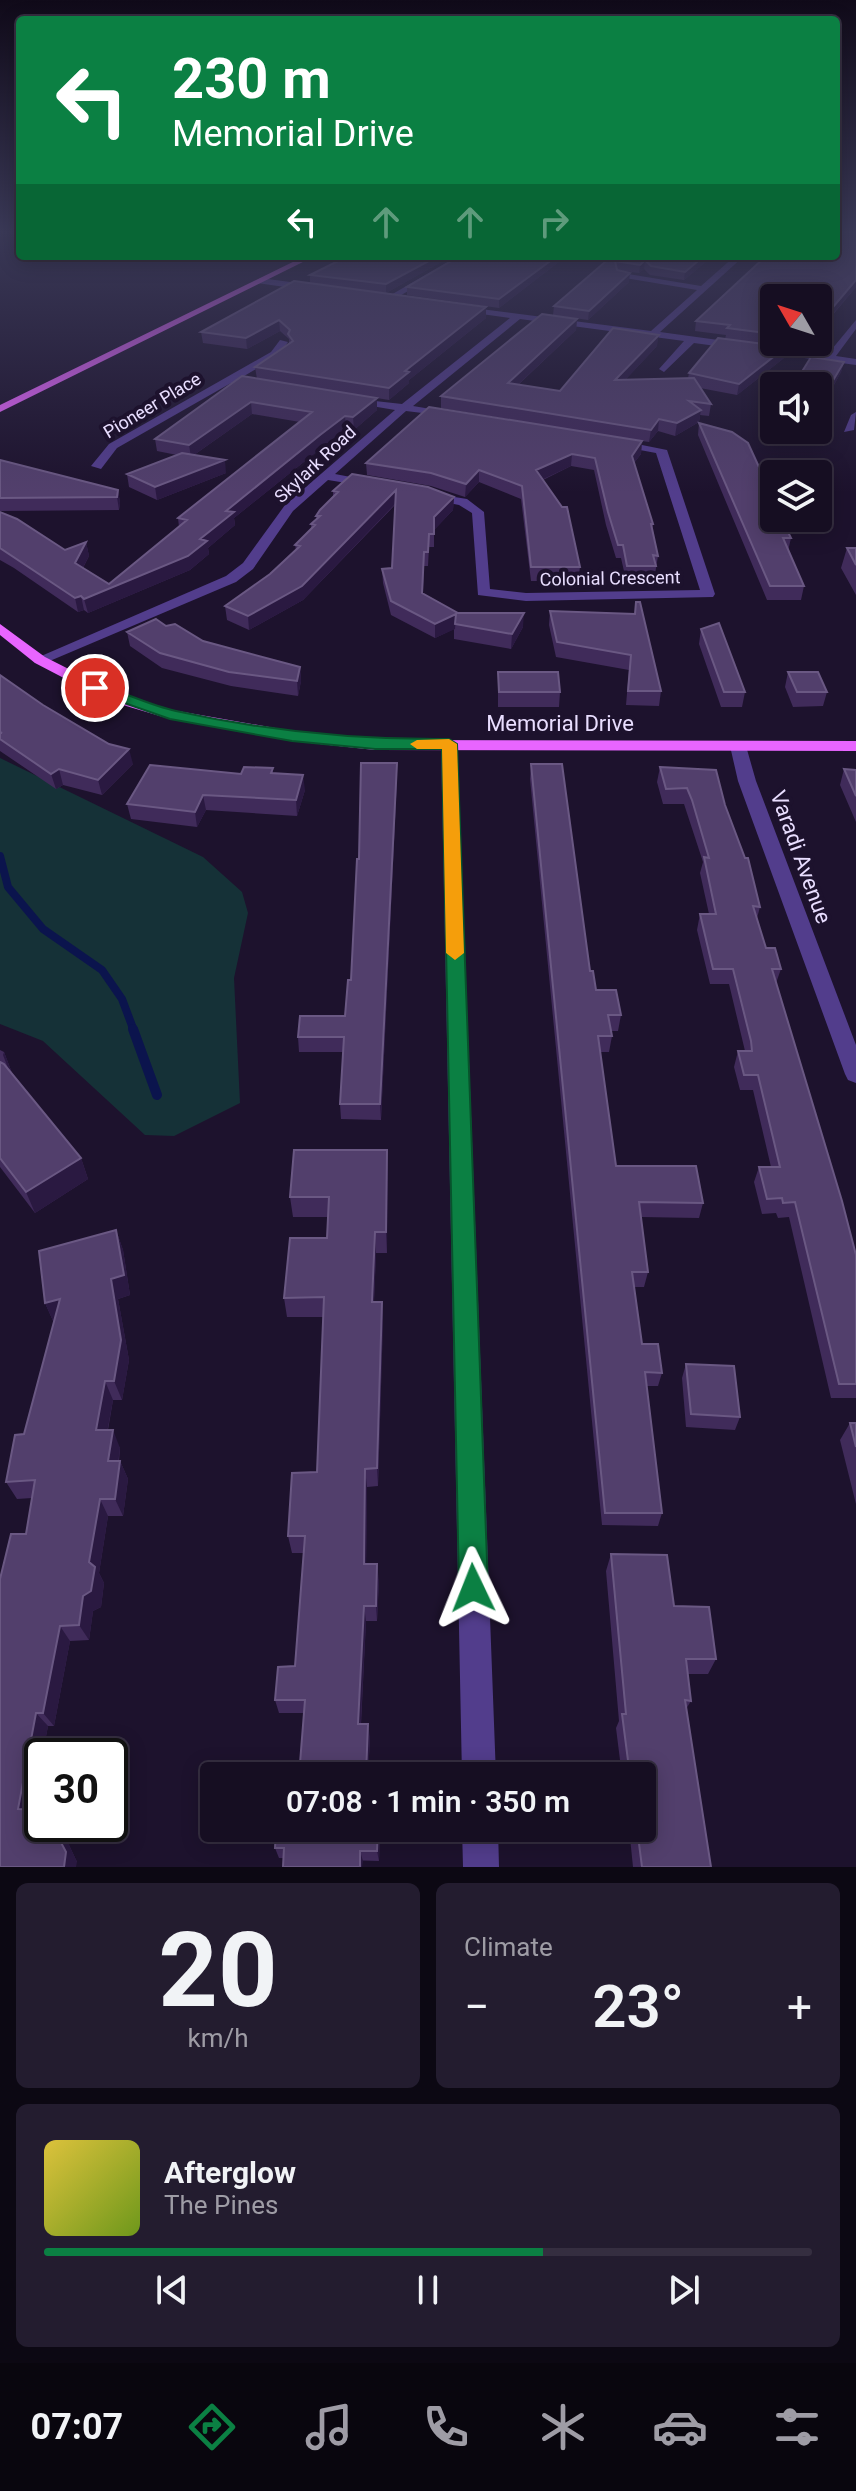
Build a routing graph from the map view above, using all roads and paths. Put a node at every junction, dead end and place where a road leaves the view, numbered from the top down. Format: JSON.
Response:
{"nodes":[{"id":1,"x":183,"y":319,"type":"edge"},
{"id":2,"x":514,"y":319,"type":"edge"},
{"id":3,"x":548,"y":319,"type":"edge"},
{"id":4,"x":670,"y":319,"type":"edge"},
{"id":5,"x":856,"y":323,"type":"edge"},
{"id":6,"x":653,"y":334,"type":"junction"},
{"id":7,"x":692,"y":339,"type":"junction"},
{"id":8,"x":283,"y":342,"type":"dead end"},
{"id":9,"x":830,"y":358,"type":"junction"},
{"id":10,"x":856,"y":362,"type":"edge"},
{"id":11,"x":664,"y":369,"type":"dead end"},
{"id":12,"x":229,"y":380,"type":"junction"},
{"id":13,"x":273,"y":387,"type":"edge"},
{"id":14,"x":346,"y":399,"type":"edge"},
{"id":15,"x":404,"y":408,"type":"junction"},
{"id":16,"x":0,"y":409,"type":"edge"},
{"id":17,"x":856,"y":415,"type":"edge"},
{"id":18,"x":465,"y":418,"type":"edge"},
{"id":19,"x":848,"y":430,"type":"dead end"},
{"id":20,"x":601,"y":440,"type":"edge"},
{"id":21,"x":97,"y":466,"type":"dead end"},
{"id":22,"x":326,"y":476,"type":"junction"},
{"id":23,"x":387,"y":487,"type":"edge"},
{"id":24,"x":417,"y":493,"type":"edge"},
{"id":25,"x":0,"y":628,"type":"edge"},
{"id":26,"x":40,"y":660,"type":"junction"},
{"id":27,"x":449,"y":744,"type":"junction"},
{"id":28,"x":738,"y":746,"type":"junction"},
{"id":29,"x":856,"y":746,"type":"edge"},
{"id":30,"x":856,"y":1074,"type":"edge"},
{"id":31,"x":479,"y":1762,"type":"edge"},
{"id":32,"x":480,"y":1842,"type":"edge"},
{"id":33,"x":481,"y":1867,"type":"edge"}],
"edges":[{"from":1,"to":16,"type":"main road"},
{"from":2,"to":15,"type":"street","name":"Skylark Road"},
{"from":3,"to":6,"type":"street"},
{"from":4,"to":6,"type":"street"},
{"from":5,"to":9,"type":"street"},
{"from":6,"to":7,"type":"street"},
{"from":7,"to":9,"type":"street"},
{"from":7,"to":11,"type":"street"},
{"from":8,"to":12,"type":"street","name":"Pioneer Place"},
{"from":9,"to":10,"type":"street"},
{"from":12,"to":13,"type":"street","name":"Pioneer Place"},
{"from":12,"to":21,"type":"street","name":"Pioneer Place"},
{"from":14,"to":15,"type":"street"},
{"from":15,"to":18,"type":"street"},
{"from":15,"to":22,"type":"street","name":"Skylark Road"},
{"from":17,"to":19,"type":"street"},
{"from":20,"to":24,"type":"street","name":"Colonial Crescent"},
{"from":22,"to":23,"type":"street"},
{"from":22,"to":26,"type":"street","name":"Skylark Road"},
{"from":25,"to":26,"type":"main road","name":"Memorial Drive"},
{"from":26,"to":27,"type":"main road","name":"Memorial Drive"},
{"from":27,"to":28,"type":"main road","name":"Memorial Drive"},
{"from":27,"to":31,"type":"street"},
{"from":28,"to":29,"type":"main road","name":"Memorial Drive"},
{"from":28,"to":30,"type":"street","name":"Varadi Avenue"},
{"from":32,"to":33,"type":"street"}]}
